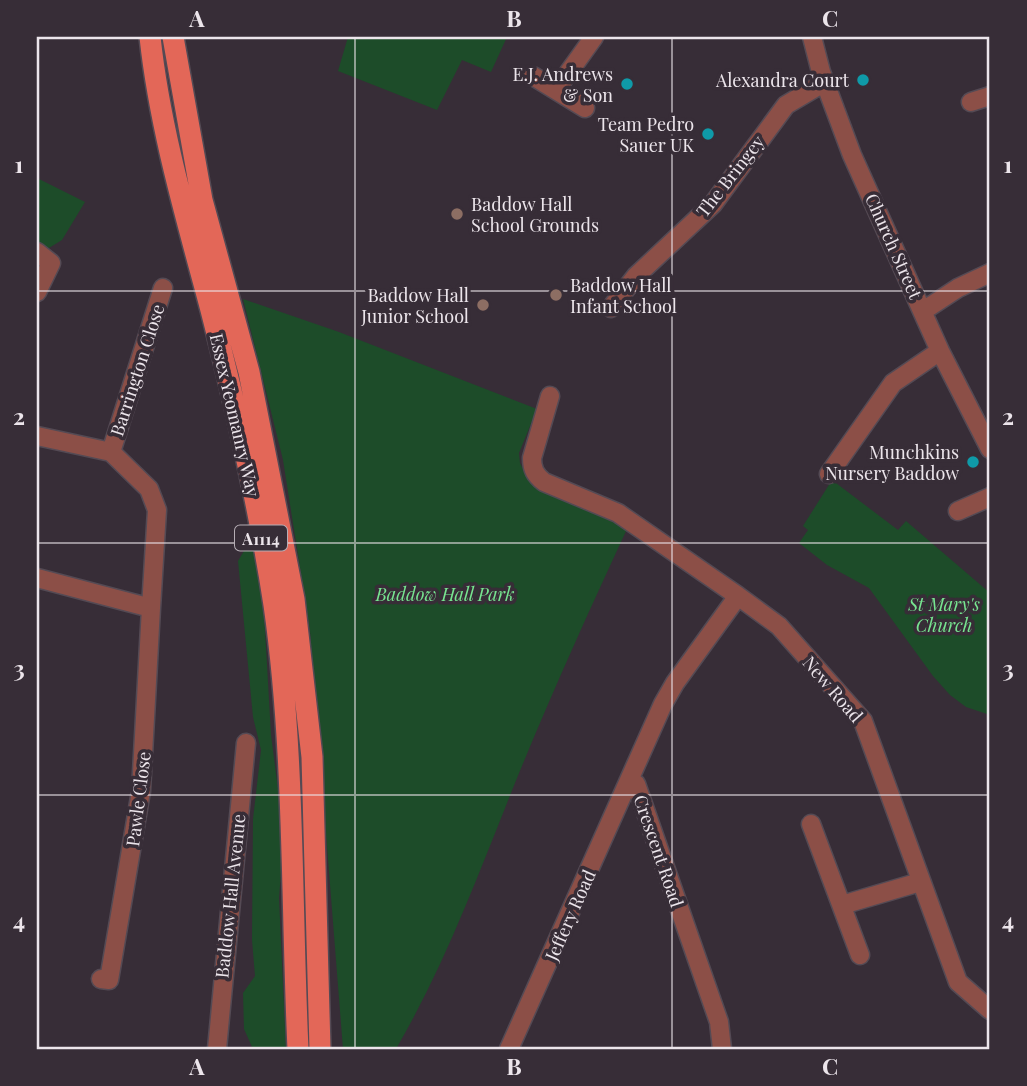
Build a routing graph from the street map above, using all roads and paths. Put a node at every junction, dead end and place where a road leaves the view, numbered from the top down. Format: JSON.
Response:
{"nodes":[{"id":1,"x":150,"y":37,"type":"edge"},
{"id":2,"x":173,"y":37,"type":"edge"},
{"id":3,"x":594,"y":37,"type":"edge"},
{"id":4,"x":812,"y":37,"type":"edge"},
{"id":5,"x":533,"y":76,"type":"dead end"},
{"id":6,"x":825,"y":82,"type":"junction"},
{"id":7,"x":556,"y":90,"type":"junction"},
{"id":8,"x":990,"y":96,"type":"edge"},
{"id":9,"x":971,"y":102,"type":"dead end"},
{"id":10,"x":585,"y":108,"type":"dead end"},
{"id":11,"x":37,"y":252,"type":"edge"},
{"id":12,"x":990,"y":273,"type":"edge"},
{"id":13,"x":163,"y":288,"type":"dead end"},
{"id":14,"x":37,"y":292,"type":"edge"},
{"id":15,"x":611,"y":308,"type":"dead end"},
{"id":16,"x":923,"y":311,"type":"junction"},
{"id":17,"x":940,"y":351,"type":"junction"},
{"id":18,"x":550,"y":396,"type":"dead end"},
{"id":19,"x":37,"y":436,"type":"edge"},
{"id":20,"x":990,"y":449,"type":"edge"},
{"id":21,"x":111,"y":452,"type":"junction"},
{"id":22,"x":832,"y":460,"type":"dead end"},
{"id":23,"x":990,"y":497,"type":"edge"},
{"id":24,"x":958,"y":511,"type":"dead end"},
{"id":25,"x":37,"y":578,"type":"edge"},
{"id":26,"x":738,"y":596,"type":"junction"},
{"id":27,"x":151,"y":608,"type":"junction"},
{"id":28,"x":246,"y":743,"type":"dead end"},
{"id":29,"x":630,"y":781,"type":"junction"},
{"id":30,"x":811,"y":824,"type":"dead end"},
{"id":31,"x":920,"y":882,"type":"junction"},
{"id":32,"x":842,"y":905,"type":"junction"},
{"id":33,"x":860,"y":955,"type":"dead end"},
{"id":34,"x":101,"y":979,"type":"dead end"},
{"id":35,"x":990,"y":1010,"type":"edge"},
{"id":36,"x":217,"y":1049,"type":"edge"},
{"id":37,"x":298,"y":1049,"type":"edge"},
{"id":38,"x":320,"y":1049,"type":"edge"},
{"id":39,"x":509,"y":1049,"type":"edge"},
{"id":40,"x":722,"y":1049,"type":"edge"}],
"edges":[{"from":1,"to":37,"type":"main road","name":"Essex Yeomanry Way","number":"A1114"},
{"from":2,"to":38,"type":"main road","name":"Essex Yeomanry Way","number":"A1114"},
{"from":3,"to":7,"type":"street"},
{"from":4,"to":6,"type":"street","name":"Church Street"},
{"from":5,"to":7,"type":"street"},
{"from":6,"to":15,"type":"street","name":"The Bringey"},
{"from":6,"to":16,"type":"street","name":"Church Street"},
{"from":7,"to":10,"type":"street"},
{"from":8,"to":9,"type":"street"},
{"from":11,"to":14,"type":"street"},
{"from":12,"to":16,"type":"street"},
{"from":13,"to":21,"type":"street","name":"Barrington Close"},
{"from":16,"to":17,"type":"street","name":"Church Street"},
{"from":17,"to":20,"type":"street","name":"Church Street"},
{"from":17,"to":22,"type":"street"},
{"from":18,"to":26,"type":"street","name":"New Road"},
{"from":19,"to":21,"type":"street"},
{"from":21,"to":27,"type":"street"},
{"from":23,"to":24,"type":"street"},
{"from":25,"to":27,"type":"street"},
{"from":26,"to":29,"type":"street","name":"Crescent Road"},
{"from":26,"to":31,"type":"street","name":"New Road"},
{"from":27,"to":34,"type":"street","name":"Pawle Close"},
{"from":28,"to":36,"type":"street","name":"Baddow Hall Avenue"},
{"from":29,"to":39,"type":"street","name":"Jeffery Road"},
{"from":29,"to":40,"type":"street","name":"Crescent Road"},
{"from":30,"to":32,"type":"street"},
{"from":31,"to":32,"type":"street"},
{"from":31,"to":35,"type":"street","name":"New Road"},
{"from":32,"to":33,"type":"street"}]}
